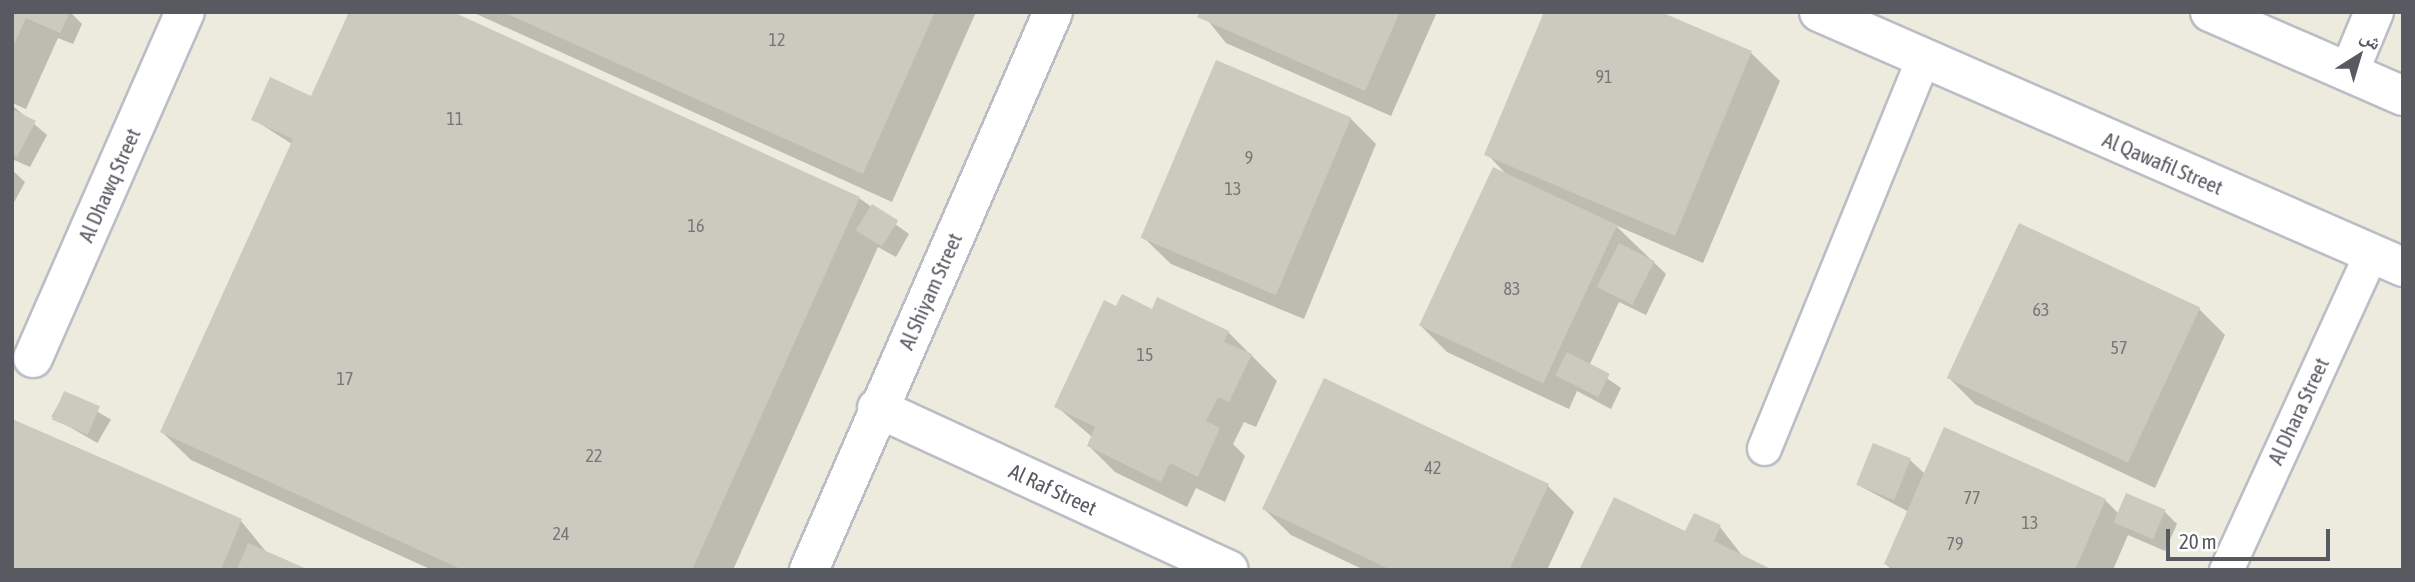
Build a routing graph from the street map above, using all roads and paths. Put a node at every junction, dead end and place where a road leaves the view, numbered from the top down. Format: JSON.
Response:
{"nodes":[{"id":1,"x":185,"y":12,"type":"edge"},
{"id":2,"x":1053,"y":12,"type":"edge"},
{"id":3,"x":1819,"y":12,"type":"edge"},
{"id":4,"x":2210,"y":12,"type":"edge"},
{"id":5,"x":2374,"y":12,"type":"edge"},
{"id":6,"x":1923,"y":59,"type":"junction"},
{"id":7,"x":2349,"y":72,"type":"junction"},
{"id":8,"x":2403,"y":96,"type":"edge"},
{"id":9,"x":2387,"y":260,"type":"edge"},
{"id":10,"x":33,"y":358,"type":"dead end"},
{"id":11,"x":877,"y":408,"type":"junction"},
{"id":12,"x":1764,"y":448,"type":"dead end"},
{"id":13,"x":809,"y":570,"type":"edge"},
{"id":14,"x":1229,"y":570,"type":"edge"},
{"id":15,"x":2225,"y":570,"type":"edge"}],
"edges":[{"from":1,"to":10,"type":"street","name":"Al Dhawq Street"},
{"from":2,"to":11,"type":"street","name":"Al Shiyam Street"},
{"from":3,"to":6,"type":"street","name":"Al Qawafil Street"},
{"from":4,"to":7,"type":"street"},
{"from":5,"to":7,"type":"street"},
{"from":6,"to":9,"type":"street","name":"Al Qawafil Street"},
{"from":6,"to":12,"type":"lane"},
{"from":7,"to":8,"type":"street"},
{"from":9,"to":15,"type":"lane","name":"Al Dhara Street"},
{"from":11,"to":13,"type":"street","name":"Al Shiyam Street"},
{"from":11,"to":14,"type":"street","name":"Al Raf Street"}]}
